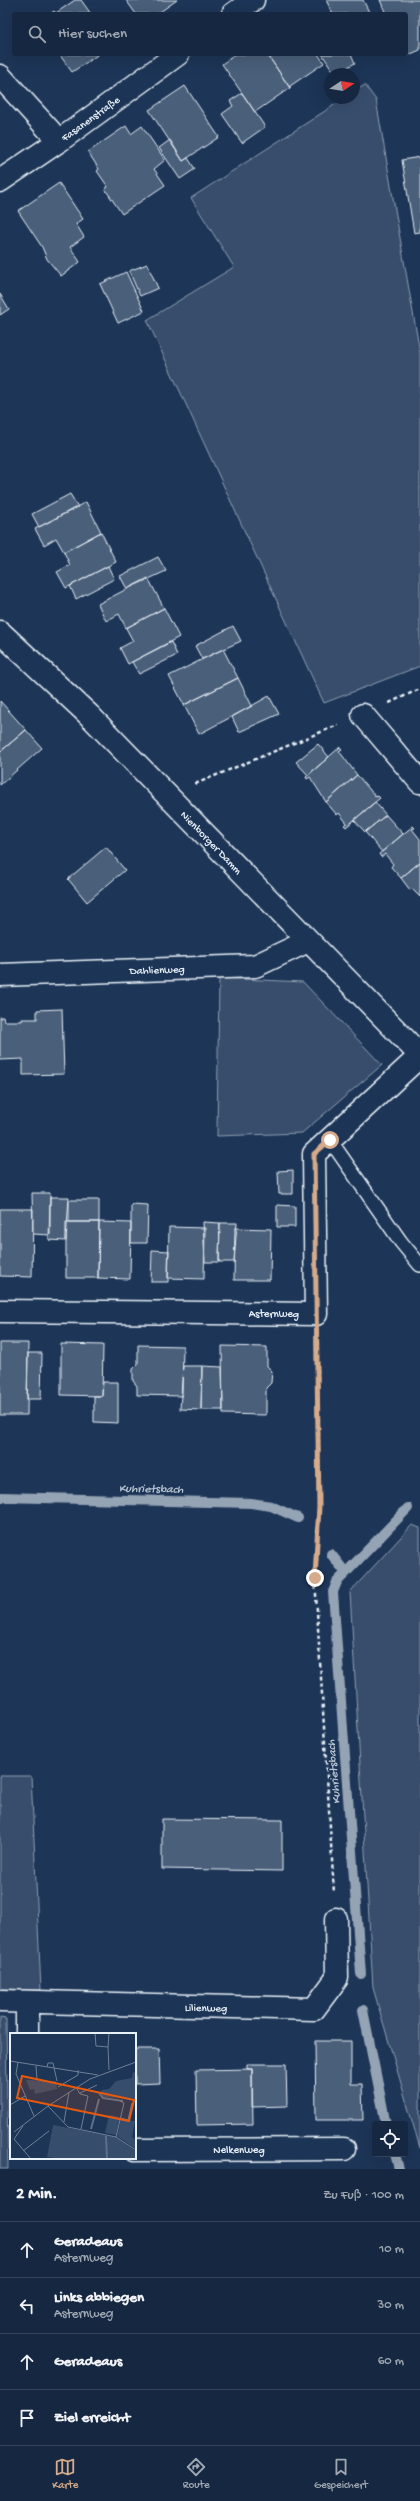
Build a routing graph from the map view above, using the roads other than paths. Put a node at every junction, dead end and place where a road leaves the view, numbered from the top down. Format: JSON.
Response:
{"nodes":[{"id":1,"x":252,"y":0,"type":"edge"},
{"id":2,"x":236,"y":12,"type":"edge"},
{"id":3,"x":175,"y":56,"type":"edge"},
{"id":4,"x":0,"y":76,"type":"edge"},
{"id":5,"x":59,"y":141,"type":"junction"},
{"id":6,"x":0,"y":181,"type":"edge"},
{"id":7,"x":0,"y":632,"type":"edge"},
{"id":8,"x":363,"y":715,"type":"road end"},
{"id":9,"x":420,"y":782,"type":"edge"},
{"id":10,"x":308,"y":941,"type":"junction"},
{"id":11,"x":0,"y":975,"type":"edge"},
{"id":12,"x":420,"y":1055,"type":"edge"},
{"id":13,"x":330,"y":1140,"type":"junction"},
{"id":14,"x":420,"y":1265,"type":"edge"},
{"id":15,"x":0,"y":1311,"type":"edge"},
{"id":16,"x":336,"y":1919,"type":"road end"},
{"id":17,"x":0,"y":2002,"type":"edge"},
{"id":18,"x":27,"y":2002,"type":"junction"},
{"id":19,"x":27,"y":2033,"type":"edge"},
{"id":20,"x":344,"y":2149,"type":"dead end"},
{"id":21,"x":136,"y":2150,"type":"edge"}],
"edges":[{"from":1,"to":2,"type":"street"},
{"from":3,"to":5,"type":"street","name":"Fasanenstraße"},
{"from":4,"to":5,"type":"street"},
{"from":5,"to":6,"type":"street","name":"Fasanenstraße"},
{"from":7,"to":10,"type":"street","name":"Nienborger Damm"},
{"from":8,"to":9,"type":"street"},
{"from":10,"to":11,"type":"street","name":"Dahlienweg"},
{"from":10,"to":12,"type":"street","name":"Nienborger Damm"},
{"from":12,"to":13,"type":"street"},
{"from":13,"to":14,"type":"lane"},
{"from":13,"to":15,"type":"street","name":"Asternweg"},
{"from":16,"to":18,"type":"street","name":"Lilienweg"},
{"from":17,"to":18,"type":"street","name":"Lilienweg"},
{"from":18,"to":19,"type":"street"},
{"from":20,"to":21,"type":"street","name":"Nelkenweg"}]}
